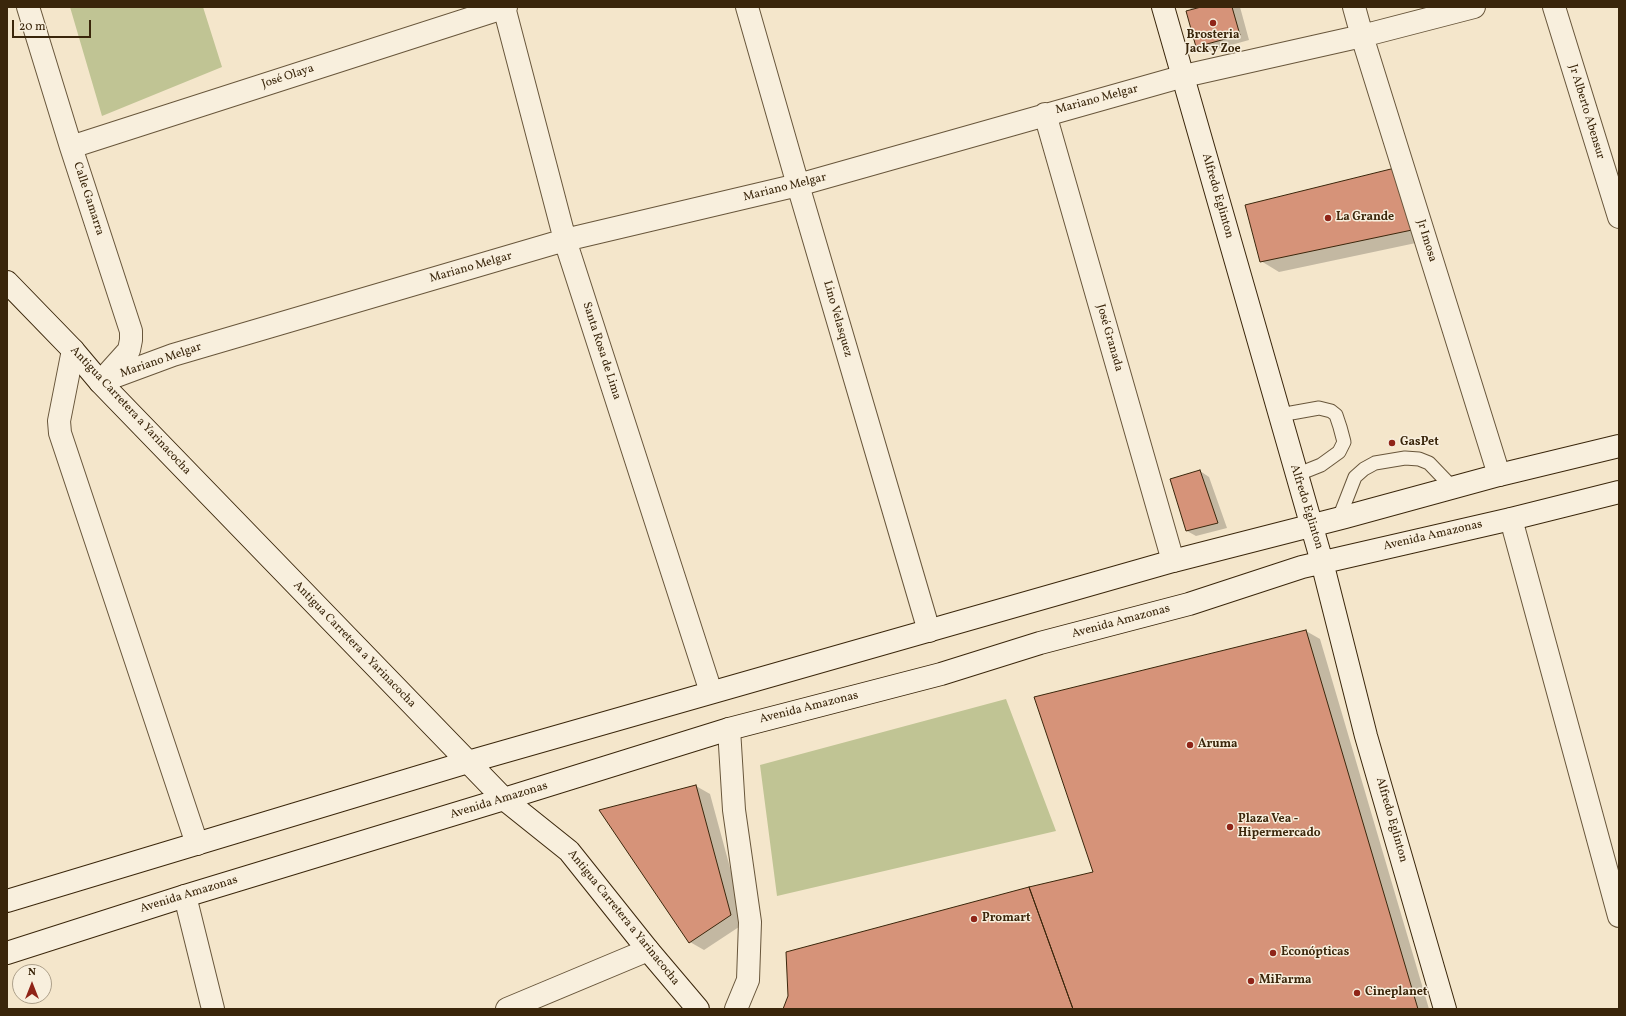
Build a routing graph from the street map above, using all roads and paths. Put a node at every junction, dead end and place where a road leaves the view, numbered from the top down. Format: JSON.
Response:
{"nodes":[{"id":1,"x":28,"y":7,"type":"edge"},
{"id":2,"x":505,"y":7,"type":"edge"},
{"id":3,"x":748,"y":7,"type":"edge"},
{"id":4,"x":1163,"y":7,"type":"edge"},
{"id":5,"x":1354,"y":7,"type":"edge"},
{"id":6,"x":1474,"y":7,"type":"edge"},
{"id":7,"x":1554,"y":7,"type":"edge"},
{"id":8,"x":1362,"y":36,"type":"junction"},
{"id":9,"x":1184,"y":76,"type":"junction"},
{"id":10,"x":1045,"y":114,"type":"junction"},
{"id":11,"x":71,"y":147,"type":"junction"},
{"id":12,"x":798,"y":186,"type":"junction"},
{"id":13,"x":1619,"y":217,"type":"edge"},
{"id":14,"x":565,"y":240,"type":"junction"},
{"id":15,"x":7,"y":282,"type":"edge"},
{"id":16,"x":73,"y":350,"type":"junction"},
{"id":17,"x":100,"y":382,"type":"junction"},
{"id":18,"x":1280,"y":415,"type":"junction"},
{"id":19,"x":1619,"y":446,"type":"edge"},
{"id":20,"x":1499,"y":475,"type":"junction"},
{"id":21,"x":1296,"y":476,"type":"junction"},
{"id":22,"x":1452,"y":487,"type":"junction"},
{"id":23,"x":1619,"y":492,"type":"edge"},
{"id":24,"x":1339,"y":518,"type":"junction"},
{"id":25,"x":1511,"y":519,"type":"junction"},
{"id":26,"x":1311,"y":525,"type":"junction"},
{"id":27,"x":1173,"y":561,"type":"junction"},
{"id":28,"x":1322,"y":562,"type":"junction"},
{"id":29,"x":928,"y":631,"type":"junction"},
{"id":30,"x":711,"y":692,"type":"junction"},
{"id":31,"x":729,"y":729,"type":"junction"},
{"id":32,"x":468,"y":762,"type":"junction"},
{"id":33,"x":504,"y":799,"type":"junction"},
{"id":34,"x":198,"y":844,"type":"junction"},
{"id":35,"x":184,"y":896,"type":"junction"},
{"id":36,"x":7,"y":901,"type":"edge"},
{"id":37,"x":1619,"y":916,"type":"edge"},
{"id":38,"x":648,"y":950,"type":"junction"},
{"id":39,"x":7,"y":953,"type":"edge"},
{"id":40,"x":213,"y":1009,"type":"edge"},
{"id":41,"x":507,"y":1009,"type":"edge"},
{"id":42,"x":698,"y":1009,"type":"edge"},
{"id":43,"x":736,"y":1009,"type":"edge"},
{"id":44,"x":1446,"y":1009,"type":"edge"}],
"edges":[{"from":1,"to":11,"type":"street","name":"Calle Gamarra"},
{"from":2,"to":11,"type":"street","name":"José Olaya"},
{"from":2,"to":14,"type":"street","name":"Santa Rosa de Lima"},
{"from":3,"to":12,"type":"street","name":"Lino Velasquez"},
{"from":4,"to":9,"type":"street","name":"Alfredo Eglinton"},
{"from":5,"to":8,"type":"street","name":"Jr Imosa"},
{"from":6,"to":8,"type":"street","name":"Mariano Melgar"},
{"from":7,"to":13,"type":"street","name":"Jr Alberto Abensur"},
{"from":8,"to":9,"type":"street","name":"Mariano Melgar"},
{"from":8,"to":20,"type":"street","name":"Jr Imosa"},
{"from":9,"to":10,"type":"street","name":"Mariano Melgar"},
{"from":9,"to":18,"type":"street","name":"Alfredo Eglinton"},
{"from":10,"to":12,"type":"street","name":"Mariano Melgar"},
{"from":10,"to":27,"type":"street","name":"José Granada"},
{"from":11,"to":17,"type":"street","name":"Calle Gamarra"},
{"from":12,"to":14,"type":"street","name":"Mariano Melgar"},
{"from":12,"to":29,"type":"street","name":"Lino Velasquez"},
{"from":14,"to":17,"type":"street","name":"Mariano Melgar"},
{"from":14,"to":30,"type":"street","name":"Santa Rosa de Lima"},
{"from":15,"to":16,"type":"street","name":"Antigua Carretera a Yarinacocha"},
{"from":16,"to":17,"type":"street","name":"Antigua Carretera a Yarinacocha"},
{"from":16,"to":34,"type":"street"},
{"from":17,"to":32,"type":"street","name":"Antigua Carretera a Yarinacocha"},
{"from":18,"to":21,"type":"street","name":"Alfredo Eglinton"},
{"from":18,"to":21,"type":"lane"},
{"from":19,"to":20,"type":"street"},
{"from":20,"to":22,"type":"street"},
{"from":21,"to":26,"type":"street","name":"Alfredo Eglinton"},
{"from":22,"to":24,"type":"street"},
{"from":22,"to":24,"type":"lane"},
{"from":23,"to":25,"type":"street","name":"Avenida Amazonas"},
{"from":24,"to":26,"type":"street"},
{"from":25,"to":28,"type":"street","name":"Avenida Amazonas"},
{"from":25,"to":37,"type":"street"},
{"from":26,"to":27,"type":"street"},
{"from":26,"to":28,"type":"street","name":"Alfredo Eglinton"},
{"from":27,"to":29,"type":"street"},
{"from":28,"to":31,"type":"street","name":"Avenida Amazonas"},
{"from":28,"to":44,"type":"street","name":"Alfredo Eglinton"},
{"from":29,"to":30,"type":"street"},
{"from":30,"to":32,"type":"street"},
{"from":31,"to":33,"type":"street","name":"Avenida Amazonas"},
{"from":31,"to":43,"type":"street"},
{"from":32,"to":33,"type":"street","name":"Antigua Carretera a Yarinacocha"},
{"from":32,"to":34,"type":"street"},
{"from":33,"to":35,"type":"street","name":"Avenida Amazonas"},
{"from":33,"to":38,"type":"street","name":"Antigua Carretera a Yarinacocha"},
{"from":34,"to":36,"type":"street"},
{"from":35,"to":39,"type":"street","name":"Avenida Amazonas"},
{"from":35,"to":40,"type":"street"},
{"from":38,"to":41,"type":"street"},
{"from":38,"to":42,"type":"street","name":"Antigua Carretera a Yarinacocha"}]}
